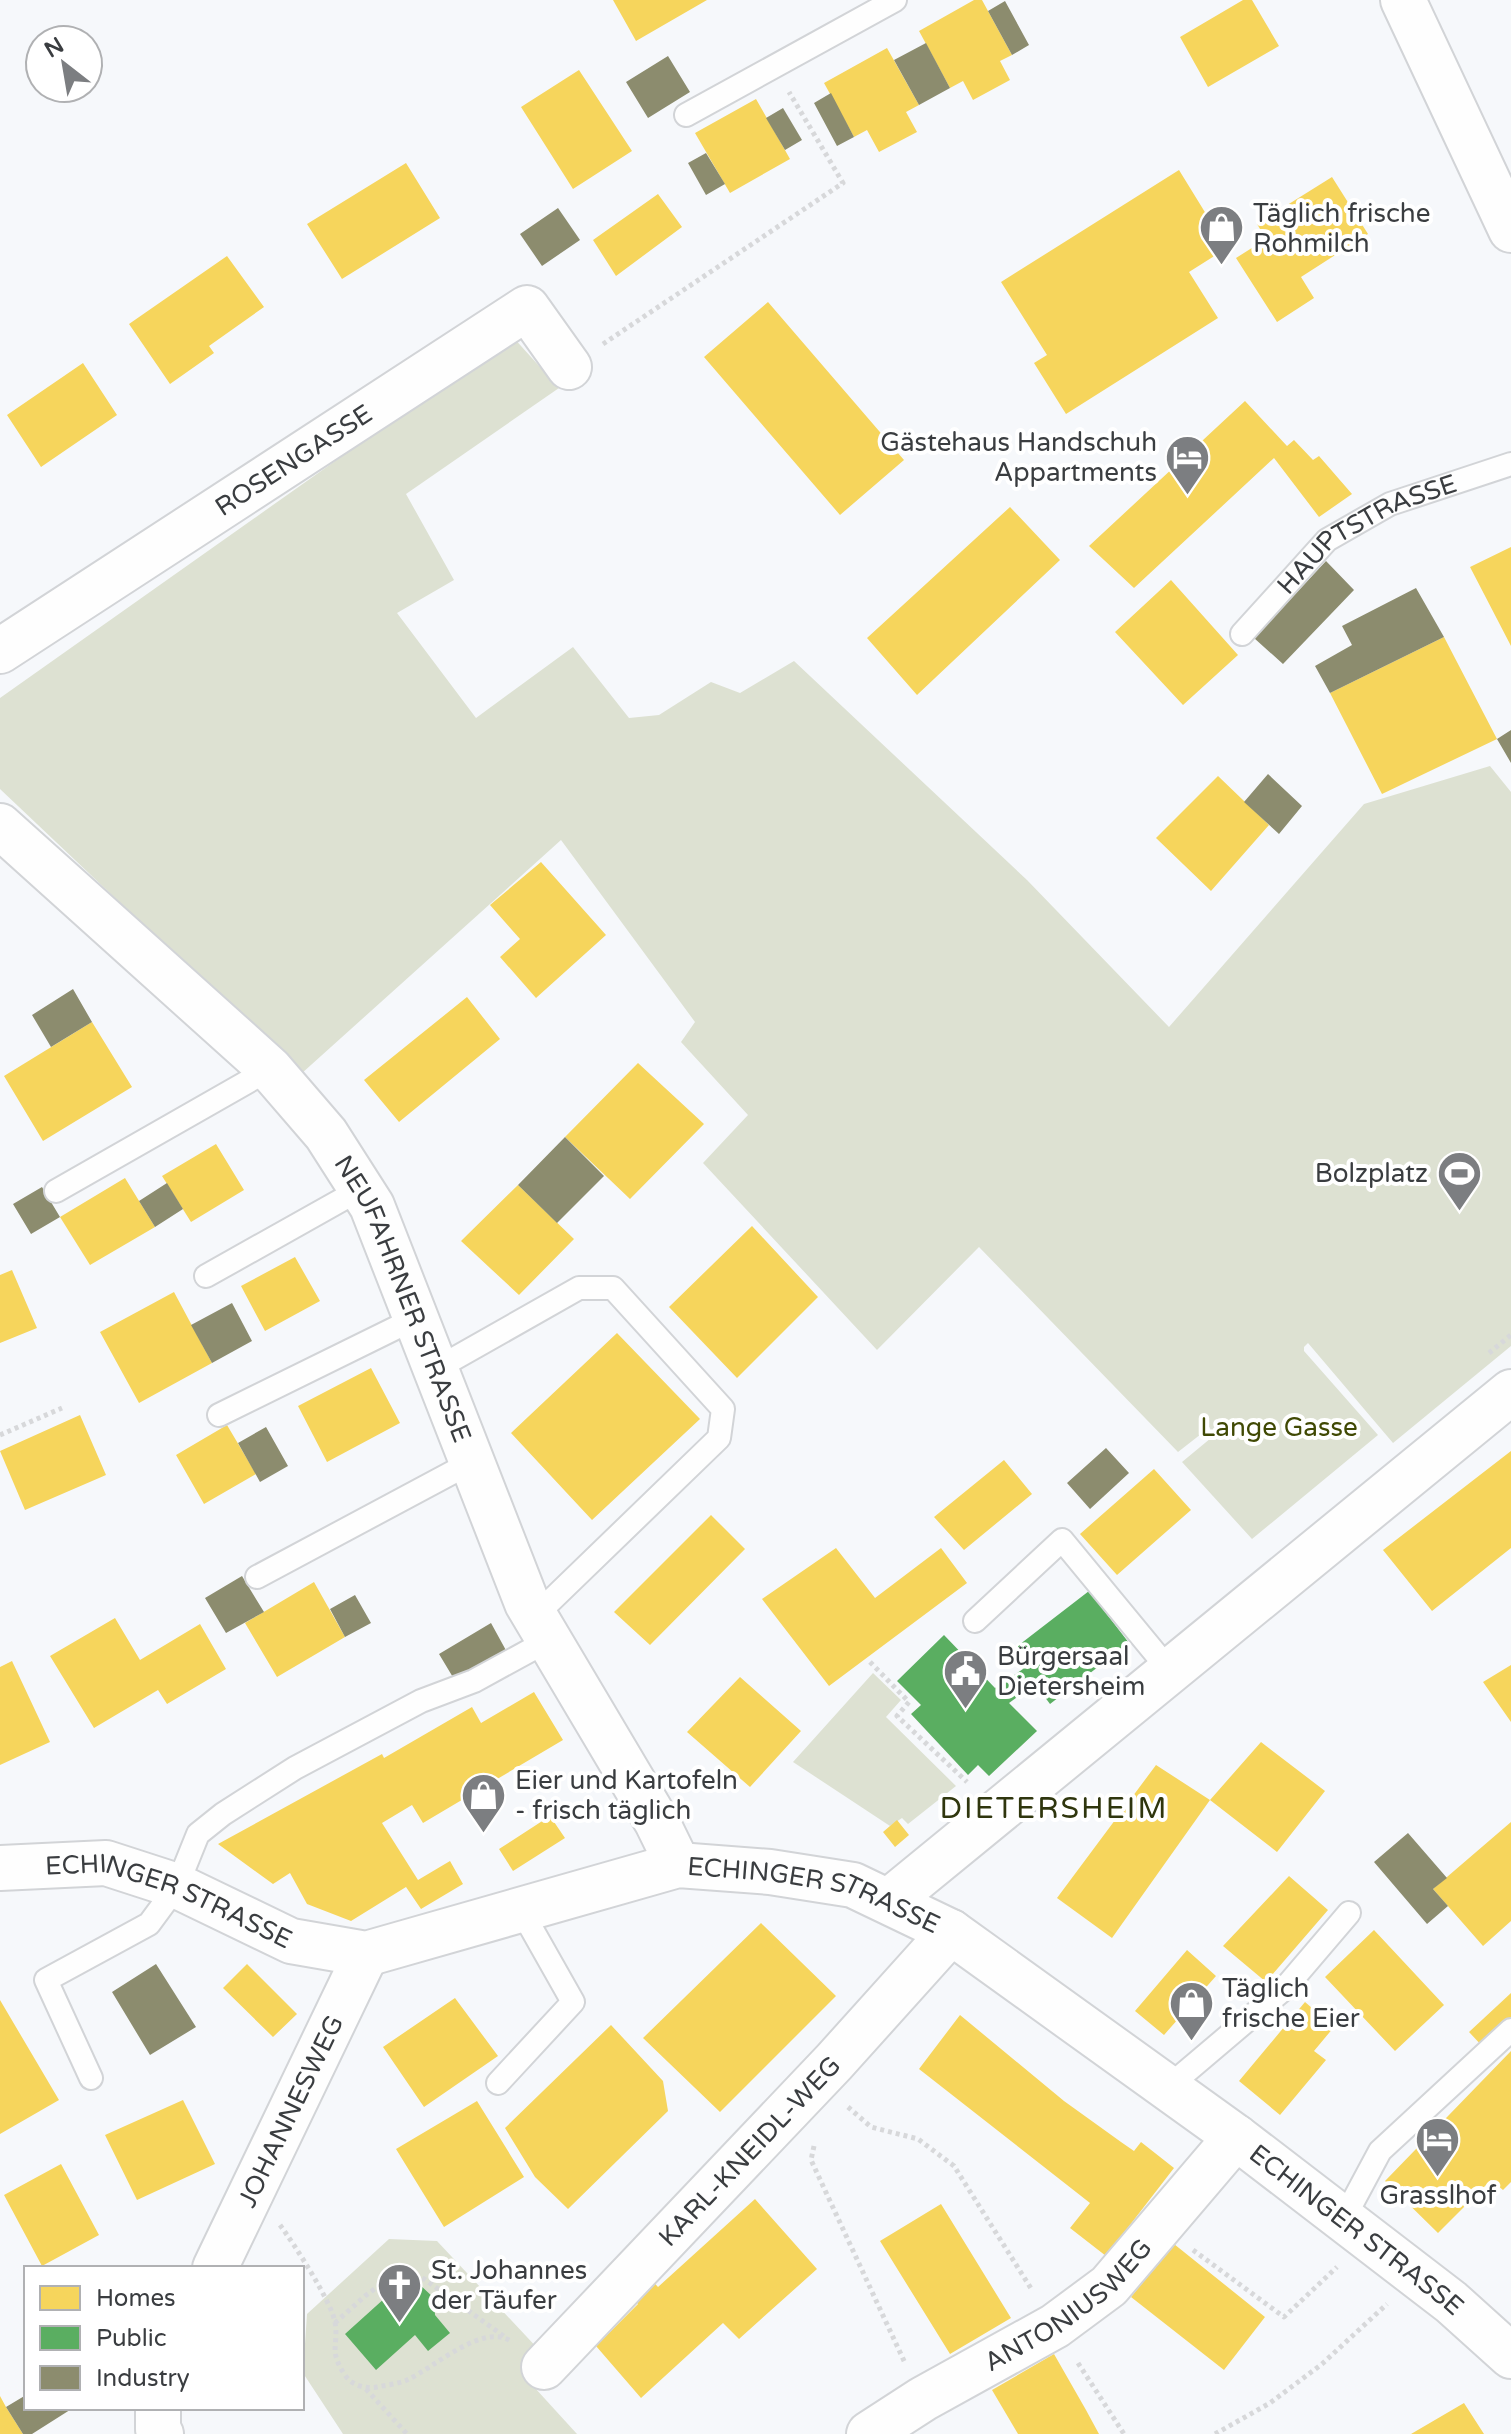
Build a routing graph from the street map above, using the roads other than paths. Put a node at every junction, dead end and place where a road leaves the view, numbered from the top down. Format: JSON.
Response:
{"nodes":[{"id":1,"x":895,"y":0,"type":"edge"},
{"id":2,"x":1403,"y":0,"type":"edge"},
{"id":3,"x":686,"y":115,"type":"dead end"},
{"id":4,"x":1511,"y":230,"type":"edge"},
{"id":5,"x":569,"y":367,"type":"road end"},
{"id":6,"x":1511,"y":464,"type":"edge"},
{"id":7,"x":1242,"y":634,"type":"dead end"},
{"id":8,"x":0,"y":651,"type":"edge"},
{"id":9,"x":0,"y":826,"type":"edge"},
{"id":10,"x":270,"y":1069,"type":"junction"},
{"id":11,"x":361,"y":1189,"type":"junction"},
{"id":12,"x":56,"y":1191,"type":"dead end"},
{"id":13,"x":206,"y":1276,"type":"dead end"},
{"id":14,"x":416,"y":1318,"type":"junction"},
{"id":15,"x":436,"y":1369,"type":"junction"},
{"id":16,"x":1511,"y":1392,"type":"edge"},
{"id":17,"x":219,"y":1415,"type":"dead end"},
{"id":18,"x":472,"y":1462,"type":"junction"},
{"id":19,"x":257,"y":1577,"type":"dead end"},
{"id":20,"x":975,"y":1621,"type":"dead end"},
{"id":21,"x":542,"y":1628,"type":"junction"},
{"id":22,"x":1170,"y":1671,"type":"junction"},
{"id":23,"x":678,"y":1865,"type":"junction"},
{"id":24,"x":0,"y":1868,"type":"edge"},
{"id":25,"x":177,"y":1886,"type":"junction"},
{"id":26,"x":889,"y":1901,"type":"junction"},
{"id":27,"x":521,"y":1910,"type":"junction"},
{"id":28,"x":1349,"y":1913,"type":"dead end"},
{"id":29,"x":951,"y":1932,"type":"junction"},
{"id":30,"x":366,"y":1954,"type":"junction"},
{"id":31,"x":1511,"y":2030,"type":"edge"},
{"id":32,"x":91,"y":2078,"type":"dead end"},
{"id":33,"x":498,"y":2083,"type":"dead end"},
{"id":34,"x":1167,"y":2088,"type":"junction"},
{"id":35,"x":1236,"y":2137,"type":"junction"},
{"id":36,"x":1355,"y":2229,"type":"junction"},
{"id":37,"x":216,"y":2266,"type":"edge"},
{"id":38,"x":1511,"y":2356,"type":"edge"},
{"id":39,"x":544,"y":2367,"type":"road end"},
{"id":40,"x":158,"y":2410,"type":"edge"},
{"id":41,"x":161,"y":2434,"type":"edge"},
{"id":42,"x":869,"y":2434,"type":"edge"}],
"edges":[{"from":1,"to":3,"type":"lane"},
{"from":2,"to":4,"type":"street"},
{"from":5,"to":8,"type":"street","name":"ROSENGASSE"},
{"from":6,"to":7,"type":"lane","name":"HAUPTSTRASSE"},
{"from":9,"to":10,"type":"street","name":"NEUFAHRNER STRASSE"},
{"from":10,"to":11,"type":"street","name":"NEUFAHRNER STRASSE"},
{"from":10,"to":12,"type":"lane"},
{"from":11,"to":13,"type":"lane"},
{"from":11,"to":14,"type":"street","name":"NEUFAHRNER STRASSE"},
{"from":14,"to":15,"type":"street","name":"NEUFAHRNER STRASSE"},
{"from":14,"to":17,"type":"lane"},
{"from":15,"to":18,"type":"street","name":"NEUFAHRNER STRASSE"},
{"from":15,"to":21,"type":"lane"},
{"from":16,"to":22,"type":"street"},
{"from":18,"to":19,"type":"lane"},
{"from":18,"to":21,"type":"street","name":"NEUFAHRNER STRASSE"},
{"from":20,"to":22,"type":"lane"},
{"from":21,"to":23,"type":"street","name":"NEUFAHRNER STRASSE"},
{"from":21,"to":25,"type":"lane"},
{"from":22,"to":26,"type":"street"},
{"from":23,"to":26,"type":"street","name":"ECHINGER STRASSE"},
{"from":23,"to":27,"type":"street","name":"ECHINGER STRASSE"},
{"from":24,"to":25,"type":"street","name":"ECHINGER STRASSE"},
{"from":25,"to":30,"type":"street","name":"ECHINGER STRASSE"},
{"from":25,"to":32,"type":"lane"},
{"from":26,"to":29,"type":"street","name":"ECHINGER STRASSE"},
{"from":27,"to":30,"type":"street","name":"ECHINGER STRASSE"},
{"from":27,"to":33,"type":"lane"},
{"from":28,"to":34,"type":"lane"},
{"from":29,"to":34,"type":"street","name":"ECHINGER STRASSE"},
{"from":29,"to":39,"type":"street","name":"KARL-KNEIDL-WEG"},
{"from":30,"to":37,"type":"street","name":"JOHANNESWEG"},
{"from":31,"to":36,"type":"lane"},
{"from":34,"to":35,"type":"street","name":"ECHINGER STRASSE"},
{"from":35,"to":36,"type":"street","name":"ECHINGER STRASSE"},
{"from":35,"to":42,"type":"street","name":"ANTONIUSWEG"},
{"from":36,"to":38,"type":"street","name":"ECHINGER STRASSE"},
{"from":40,"to":41,"type":"street"}]}
